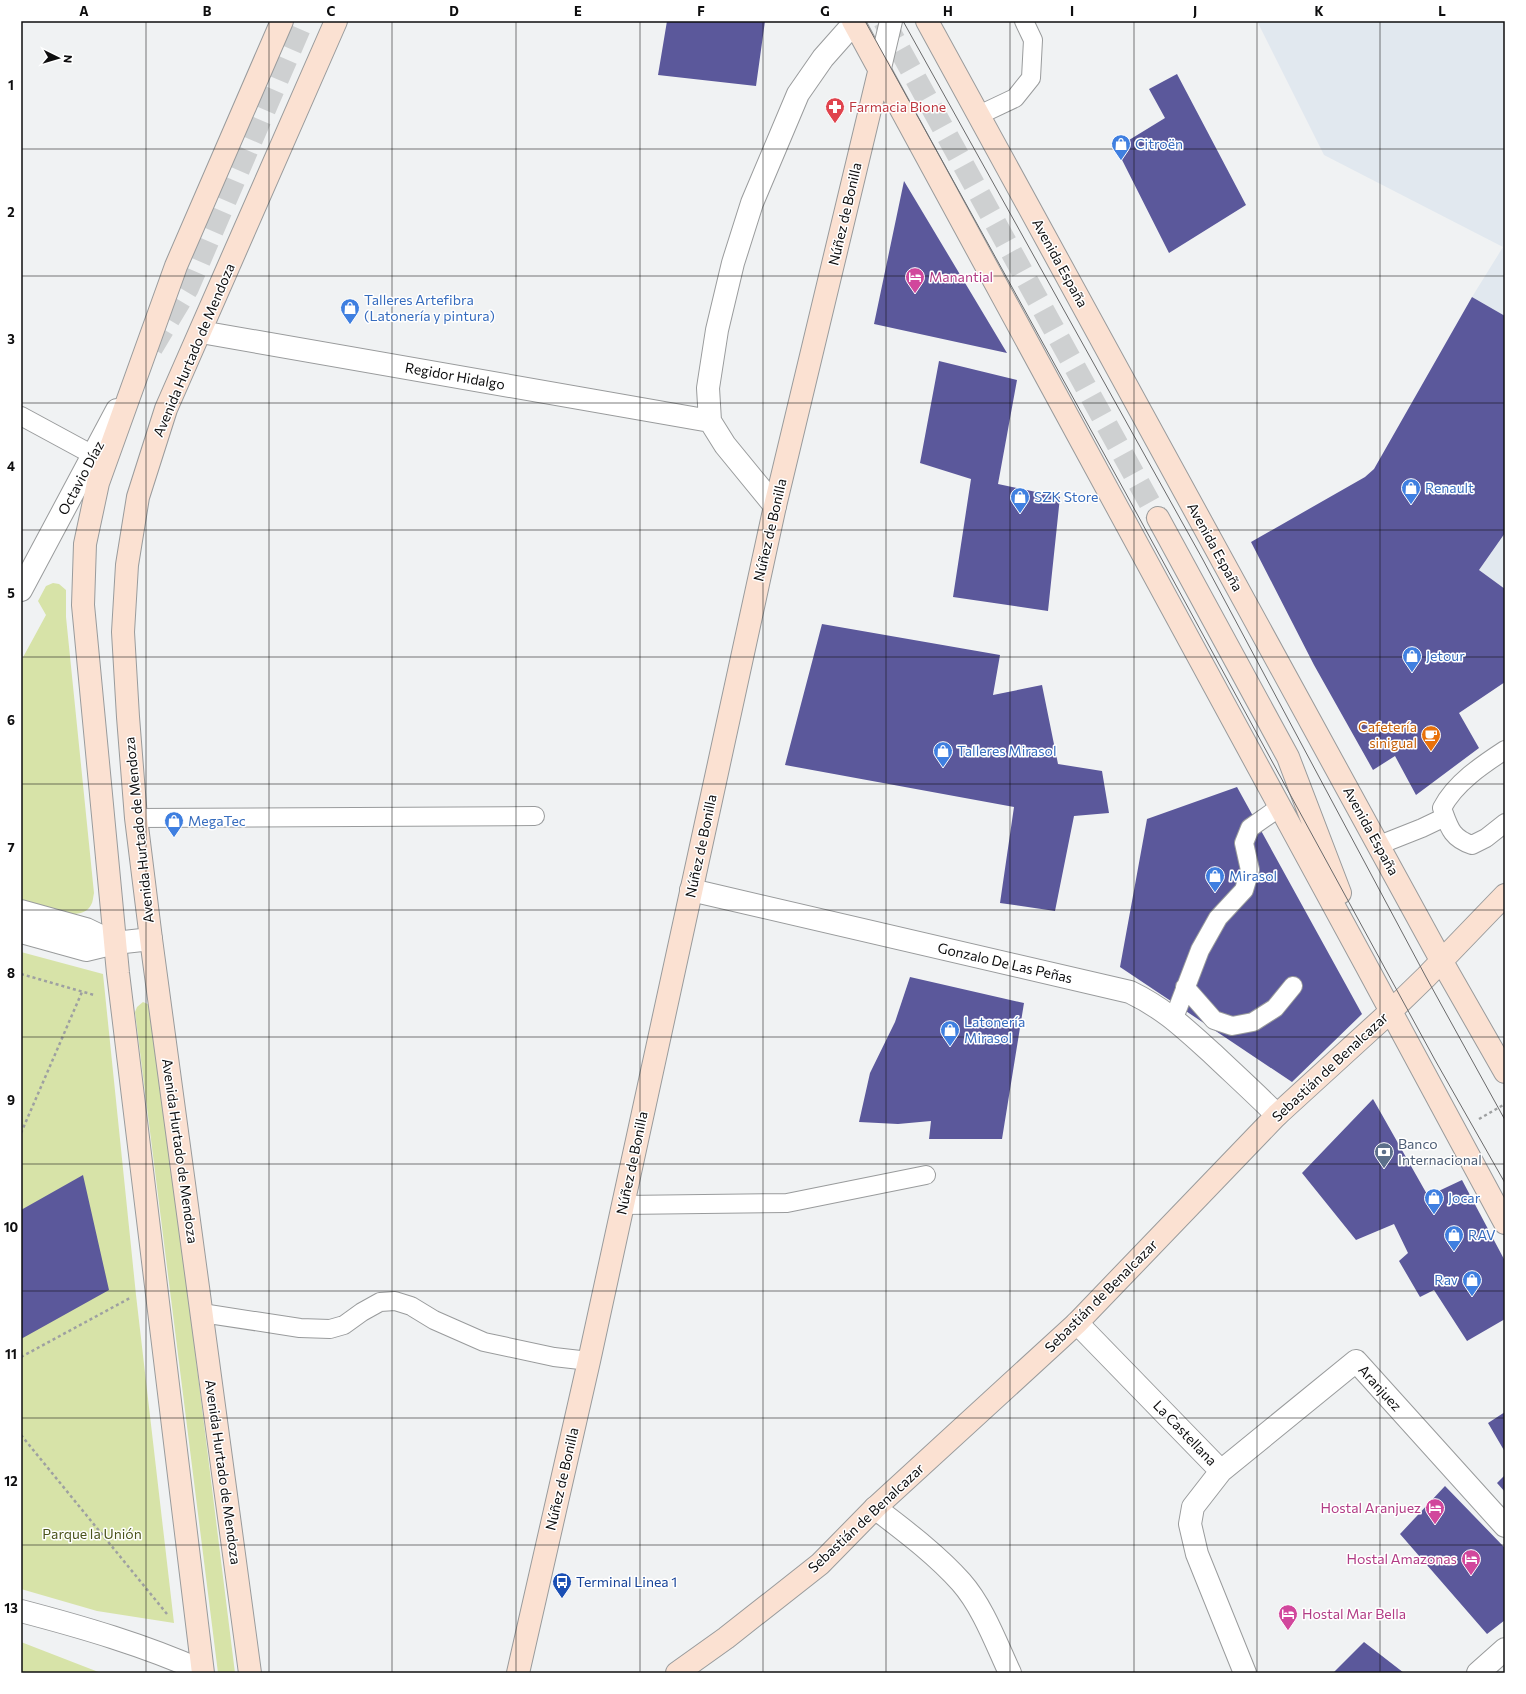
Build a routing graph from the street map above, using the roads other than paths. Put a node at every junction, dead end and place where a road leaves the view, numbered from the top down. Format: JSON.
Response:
{"nodes":[{"id":1,"x":282,"y":21,"type":"edge"},
{"id":2,"x":336,"y":21,"type":"edge"},
{"id":3,"x":891,"y":21,"type":"edge"},
{"id":4,"x":927,"y":21,"type":"edge"},
{"id":5,"x":1024,"y":21,"type":"edge"},
{"id":6,"x":853,"y":22,"type":"edge"},
{"id":7,"x":880,"y":68,"type":"junction"},
{"id":8,"x":979,"y":115,"type":"junction"},
{"id":9,"x":201,"y":332,"type":"junction"},
{"id":10,"x":140,"y":367,"type":"junction"},
{"id":11,"x":21,"y":416,"type":"edge"},
{"id":12,"x":710,"y":421,"type":"junction"},
{"id":13,"x":93,"y":455,"type":"junction"},
{"id":14,"x":775,"y":506,"type":"junction"},
{"id":15,"x":1158,"y":518,"type":"tunnel mouth"},
{"id":16,"x":21,"y":590,"type":"edge"},
{"id":17,"x":1505,"y":750,"type":"edge"},
{"id":18,"x":1280,"y":807,"type":"junction"},
{"id":19,"x":535,"y":816,"type":"dead end"},
{"id":20,"x":1445,"y":817,"type":"junction"},
{"id":21,"x":136,"y":818,"type":"junction"},
{"id":22,"x":1505,"y":823,"type":"edge"},
{"id":23,"x":1379,"y":845,"type":"junction"},
{"id":24,"x":691,"y":890,"type":"junction"},
{"id":25,"x":1505,"y":895,"type":"edge"},
{"id":26,"x":21,"y":912,"type":"edge"},
{"id":27,"x":21,"y":932,"type":"edge"},
{"id":28,"x":151,"y":939,"type":"junction"},
{"id":29,"x":115,"y":943,"type":"junction"},
{"id":30,"x":1442,"y":960,"type":"junction"},
{"id":31,"x":1368,"y":967,"type":"junction"},
{"id":32,"x":1293,"y":986,"type":"dead end"},
{"id":33,"x":1186,"y":987,"type":"junction"},
{"id":34,"x":1391,"y":1011,"type":"junction"},
{"id":35,"x":1174,"y":1018,"type":"junction"},
{"id":36,"x":1505,"y":1072,"type":"edge"},
{"id":37,"x":1277,"y":1115,"type":"junction"},
{"id":38,"x":926,"y":1175,"type":"dead end"},
{"id":39,"x":623,"y":1205,"type":"junction"},
{"id":40,"x":1505,"y":1223,"type":"edge"},
{"id":41,"x":202,"y":1313,"type":"junction"},
{"id":42,"x":1076,"y":1324,"type":"junction"},
{"id":43,"x":589,"y":1361,"type":"junction"},
{"id":44,"x":1221,"y":1471,"type":"junction"},
{"id":45,"x":875,"y":1508,"type":"junction"},
{"id":46,"x":1505,"y":1526,"type":"edge"},
{"id":47,"x":21,"y":1611,"type":"edge"},
{"id":48,"x":1505,"y":1649,"type":"edge"},
{"id":49,"x":202,"y":1672,"type":"edge"},
{"id":50,"x":250,"y":1673,"type":"edge"},
{"id":51,"x":518,"y":1673,"type":"edge"},
{"id":52,"x":676,"y":1673,"type":"edge"},
{"id":53,"x":1010,"y":1673,"type":"edge"},
{"id":54,"x":1245,"y":1673,"type":"edge"},
{"id":55,"x":1478,"y":1673,"type":"edge"}],
"edges":[{"from":1,"to":10,"type":"main road"},
{"from":2,"to":9,"type":"main road","name":"Avenida Hurtado de Mendoza"},
{"from":3,"to":7,"type":"street","name":"Núñez de Bonilla"},
{"from":4,"to":8,"type":"main road","name":"Avenida España"},
{"from":5,"to":8,"type":"lane"},
{"from":6,"to":7,"type":"main road"},
{"from":6,"to":12,"type":"street"},
{"from":7,"to":14,"type":"main road","name":"Núñez de Bonilla"},
{"from":7,"to":18,"type":"main road"},
{"from":8,"to":23,"type":"main road","name":"Avenida España"},
{"from":9,"to":12,"type":"street","name":"Regidor Hidalgo"},
{"from":9,"to":21,"type":"main road","name":"Avenida Hurtado de Mendoza"},
{"from":10,"to":13,"type":"street","name":"Octavio Díaz"},
{"from":10,"to":29,"type":"main road"},
{"from":11,"to":13,"type":"lane"},
{"from":12,"to":14,"type":"street"},
{"from":13,"to":16,"type":"street","name":"Octavio Díaz"},
{"from":14,"to":24,"type":"main road","name":"Núñez de Bonilla"},
{"from":15,"to":31,"type":"main road"},
{"from":17,"to":20,"type":"lane"},
{"from":18,"to":31,"type":"main road"},
{"from":18,"to":33,"type":"lane"},
{"from":19,"to":21,"type":"lane"},
{"from":20,"to":22,"type":"lane"},
{"from":20,"to":23,"type":"lane"},
{"from":21,"to":28,"type":"main road","name":"Avenida Hurtado de Mendoza"},
{"from":23,"to":30,"type":"main road","name":"Avenida España"},
{"from":24,"to":35,"type":"street","name":"Gonzalo De Las Peñas"},
{"from":24,"to":39,"type":"main road","name":"Núñez de Bonilla"},
{"from":25,"to":30,"type":"main road","name":"Sebastián de Benalcazar"},
{"from":26,"to":29,"type":"street"},
{"from":27,"to":29,"type":"street"},
{"from":28,"to":29,"type":"street"},
{"from":28,"to":41,"type":"main road","name":"Avenida Hurtado de Mendoza"},
{"from":29,"to":49,"type":"main road"},
{"from":30,"to":34,"type":"main road","name":"Sebastián de Benalcazar"},
{"from":30,"to":36,"type":"main road","name":"Avenida España"},
{"from":31,"to":34,"type":"main road"},
{"from":32,"to":33,"type":"lane"},
{"from":33,"to":35,"type":"lane"},
{"from":34,"to":37,"type":"main road","name":"Sebastián de Benalcazar"},
{"from":34,"to":40,"type":"main road"},
{"from":35,"to":37,"type":"street","name":"Gonzalo De Las Peñas"},
{"from":37,"to":42,"type":"main road","name":"Sebastián de Benalcazar"},
{"from":38,"to":39,"type":"lane"},
{"from":39,"to":43,"type":"main road","name":"Núñez de Bonilla"},
{"from":41,"to":43,"type":"lane"},
{"from":41,"to":50,"type":"main road","name":"Avenida Hurtado de Mendoza"},
{"from":42,"to":44,"type":"street","name":"La Castellana"},
{"from":42,"to":45,"type":"main road","name":"Sebastián de Benalcazar"},
{"from":43,"to":51,"type":"main road","name":"Núñez de Bonilla"},
{"from":44,"to":46,"type":"street","name":"Aranjuez"},
{"from":44,"to":54,"type":"street","name":"La Castellana"},
{"from":45,"to":52,"type":"main road","name":"Sebastián de Benalcazar"},
{"from":45,"to":53,"type":"street"},
{"from":47,"to":49,"type":"street"},
{"from":48,"to":55,"type":"street"}]}
